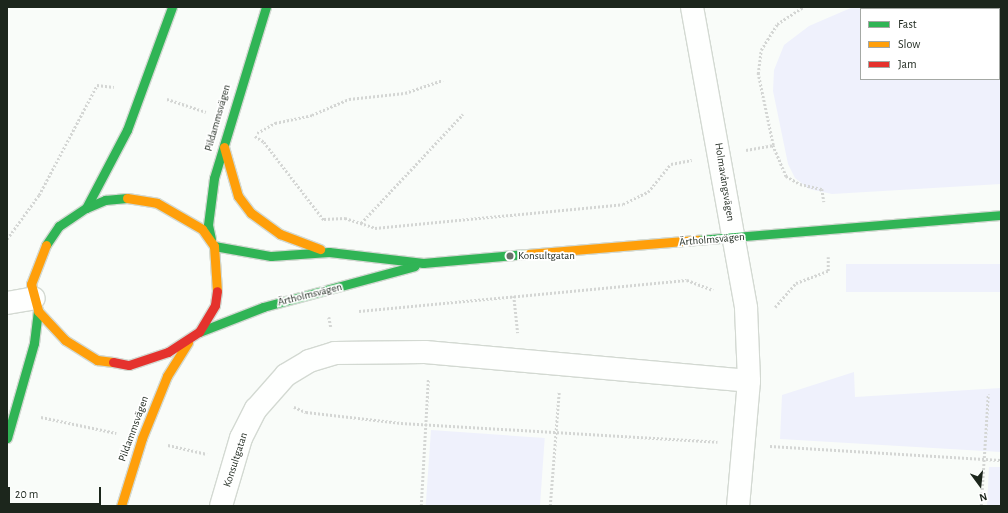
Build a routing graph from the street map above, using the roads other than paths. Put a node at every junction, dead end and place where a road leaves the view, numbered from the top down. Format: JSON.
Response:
{"nodes":[{"id":1,"x":172,"y":7,"type":"edge"},
{"id":2,"x":266,"y":7,"type":"edge"},
{"id":3,"x":692,"y":7,"type":"edge"},
{"id":4,"x":223,"y":142,"type":"junction"},
{"id":5,"x":86,"y":208,"type":"junction"},
{"id":6,"x":1001,"y":215,"type":"edge"},
{"id":7,"x":733,"y":238,"type":"junction"},
{"id":8,"x":212,"y":243,"type":"junction"},
{"id":9,"x":329,"y":252,"type":"junction"},
{"id":10,"x":423,"y":263,"type":"junction"},
{"id":11,"x":7,"y":303,"type":"edge"},
{"id":12,"x":36,"y":304,"type":"junction"},
{"id":13,"x":199,"y":332,"type":"junction"},
{"id":14,"x":188,"y":342,"type":"junction"},
{"id":15,"x":749,"y":381,"type":"junction"},
{"id":16,"x":7,"y":438,"type":"edge"},
{"id":17,"x":121,"y":506,"type":"edge"},
{"id":18,"x":221,"y":506,"type":"edge"},
{"id":19,"x":738,"y":506,"type":"edge"}],
"edges":[{"from":1,"to":5,"type":"main road"},
{"from":2,"to":4,"type":"main road","name":"Pildammsvägen"},
{"from":3,"to":7,"type":"street","name":"Holmavångsvägen"},
{"from":4,"to":8,"type":"main road","name":"Pildammsvägen"},
{"from":4,"to":9,"type":"main road"},
{"from":5,"to":8,"type":"main road"},
{"from":5,"to":12,"type":"main road"},
{"from":6,"to":7,"type":"main road","name":"Ärtholmsvägen"},
{"from":7,"to":10,"type":"main road","name":"Ärtholmsvägen"},
{"from":7,"to":15,"type":"street","name":"Holmavångsvägen"},
{"from":8,"to":9,"type":"main road","name":"Ärtholmsvägen"},
{"from":8,"to":13,"type":"main road","name":"Ärtholmsvägen"},
{"from":9,"to":10,"type":"main road","name":"Ärtholmsvägen"},
{"from":10,"to":13,"type":"main road","name":"Ärtholmsvägen"},
{"from":11,"to":12,"type":"street"},
{"from":12,"to":14,"type":"main road","name":"Ärtholmsvägen"},
{"from":12,"to":16,"type":"main road"},
{"from":13,"to":14,"type":"main road","name":"Ärtholmsvägen"},
{"from":14,"to":17,"type":"main road","name":"Pildammsvägen"},
{"from":15,"to":18,"type":"street","name":"Konsultgatan"},
{"from":15,"to":19,"type":"street"}]}
